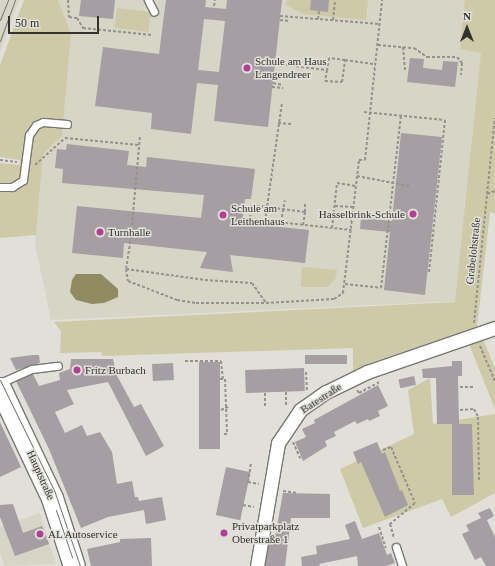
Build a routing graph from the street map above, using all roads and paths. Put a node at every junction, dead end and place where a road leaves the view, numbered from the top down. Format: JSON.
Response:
{"nodes":[{"id":1,"x":68,"y":0,"type":"edge"},
{"id":2,"x":148,"y":0,"type":"edge"},
{"id":3,"x":215,"y":0,"type":"edge"},
{"id":4,"x":335,"y":0,"type":"edge"},
{"id":5,"x":382,"y":0,"type":"edge"},
{"id":6,"x":214,"y":6,"type":"dead end"},
{"id":7,"x":319,"y":11,"type":"dead end"},
{"id":8,"x":154,"y":12,"type":"dead end"},
{"id":9,"x":280,"y":16,"type":"dead end"},
{"id":10,"x":318,"y":19,"type":"junction"},
{"id":11,"x":280,"y":20,"type":"dead end"},
{"id":12,"x":333,"y":20,"type":"junction"},
{"id":13,"x":290,"y":21,"type":"dead end"},
{"id":14,"x":380,"y":24,"type":"junction"},
{"id":15,"x":152,"y":35,"type":"dead end"},
{"id":16,"x":378,"y":45,"type":"junction"},
{"id":17,"x":403,"y":47,"type":"junction"},
{"id":18,"x":345,"y":60,"type":"junction"},
{"id":19,"x":375,"y":64,"type":"junction"},
{"id":20,"x":286,"y":65,"type":"dead end"},
{"id":21,"x":327,"y":70,"type":"junction"},
{"id":22,"x":405,"y":71,"type":"dead end"},
{"id":23,"x":461,"y":75,"type":"dead end"},
{"id":24,"x":273,"y":83,"type":"dead end"},
{"id":25,"x":284,"y":85,"type":"dead end"},
{"id":26,"x":272,"y":87,"type":"dead end"},
{"id":27,"x":283,"y":88,"type":"dead end"},
{"id":28,"x":282,"y":103,"type":"dead end"},
{"id":29,"x":364,"y":112,"type":"dead end"},
{"id":30,"x":370,"y":112,"type":"junction"},
{"id":31,"x":401,"y":116,"type":"junction"},
{"id":32,"x":495,"y":118,"type":"edge"},
{"id":33,"x":278,"y":123,"type":"junction"},
{"id":34,"x":67,"y":124,"type":"dead end"},
{"id":35,"x":292,"y":124,"type":"dead end"},
{"id":36,"x":140,"y":136,"type":"dead end"},
{"id":37,"x":138,"y":145,"type":"junction"},
{"id":38,"x":0,"y":160,"type":"edge"},
{"id":39,"x":26,"y":164,"type":"junction"},
{"id":40,"x":357,"y":176,"type":"junction"},
{"id":41,"x":393,"y":181,"type":"junction"},
{"id":42,"x":356,"y":186,"type":"junction"},
{"id":43,"x":409,"y":186,"type":"dead end"},
{"id":44,"x":0,"y":187,"type":"edge"},
{"id":45,"x":495,"y":191,"type":"edge"},
{"id":46,"x":487,"y":194,"type":"junction"},
{"id":47,"x":285,"y":200,"type":"dead end"},
{"id":48,"x":305,"y":202,"type":"dead end"},
{"id":49,"x":334,"y":206,"type":"junction"},
{"id":50,"x":267,"y":207,"type":"junction"},
{"id":51,"x":354,"y":207,"type":"junction"},
{"id":52,"x":282,"y":209,"type":"junction"},
{"id":53,"x":244,"y":211,"type":"dead end"},
{"id":54,"x":250,"y":212,"type":"junction"},
{"id":55,"x":305,"y":212,"type":"junction"},
{"id":56,"x":266,"y":221,"type":"junction"},
{"id":57,"x":280,"y":222,"type":"junction"},
{"id":58,"x":132,"y":225,"type":"dead end"},
{"id":59,"x":304,"y":225,"type":"junction"},
{"id":60,"x":332,"y":228,"type":"junction"},
{"id":61,"x":351,"y":230,"type":"junction"},
{"id":62,"x":132,"y":231,"type":"dead end"},
{"id":63,"x":126,"y":269,"type":"junction"},
{"id":64,"x":428,"y":273,"type":"dead end"},
{"id":65,"x":345,"y":284,"type":"junction"},
{"id":66,"x":266,"y":303,"type":"junction"},
{"id":67,"x":495,"y":328,"type":"edge"},
{"id":68,"x":476,"y":335,"type":"junction"},
{"id":69,"x":185,"y":361,"type":"dead end"},
{"id":70,"x":58,"y":366,"type":"dead end"},
{"id":71,"x":306,"y":372,"type":"dead end"},
{"id":72,"x":381,"y":381,"type":"dead end"},
{"id":73,"x":495,"y":382,"type":"edge"},
{"id":74,"x":0,"y":383,"type":"edge"},
{"id":75,"x":474,"y":386,"type":"dead end"},
{"id":76,"x":460,"y":387,"type":"dead end"},
{"id":77,"x":0,"y":388,"type":"edge"},
{"id":78,"x":358,"y":391,"type":"dead end"},
{"id":79,"x":286,"y":392,"type":"dead end"},
{"id":80,"x":265,"y":393,"type":"dead end"},
{"id":81,"x":311,"y":402,"type":"junction"},
{"id":82,"x":265,"y":406,"type":"dead end"},
{"id":83,"x":227,"y":408,"type":"junction"},
{"id":84,"x":286,"y":408,"type":"dead end"},
{"id":85,"x":221,"y":410,"type":"dead end"},
{"id":86,"x":460,"y":410,"type":"dead end"},
{"id":87,"x":222,"y":434,"type":"dead end"},
{"id":88,"x":278,"y":443,"type":"junction"},
{"id":89,"x":383,"y":450,"type":"dead end"},
{"id":90,"x":301,"y":460,"type":"dead end"},
{"id":91,"x":251,"y":463,"type":"dead end"},
{"id":92,"x":479,"y":481,"type":"dead end"},
{"id":93,"x":248,"y":482,"type":"dead end"},
{"id":94,"x":379,"y":527,"type":"dead end"},
{"id":95,"x":396,"y":547,"type":"joint"},
{"id":96,"x":387,"y":549,"type":"dead end"},
{"id":97,"x":74,"y":566,"type":"edge"},
{"id":98,"x":257,"y":566,"type":"edge"},
{"id":99,"x":402,"y":566,"type":"edge"}],
"edges":[{"from":1,"to":15,"type":"path"},
{"from":2,"to":8,"type":"lane"},
{"from":3,"to":6,"type":"path"},
{"from":4,"to":12,"type":"path"},
{"from":5,"to":14,"type":"path"},
{"from":7,"to":10,"type":"path"},
{"from":9,"to":10,"type":"path"},
{"from":10,"to":12,"type":"path"},
{"from":11,"to":13,"type":"path"},
{"from":12,"to":14,"type":"path"},
{"from":14,"to":16,"type":"path"},
{"from":16,"to":17,"type":"path"},
{"from":16,"to":19,"type":"path"},
{"from":17,"to":22,"type":"path"},
{"from":17,"to":23,"type":"path"},
{"from":18,"to":19,"type":"path"},
{"from":18,"to":21,"type":"path"},
{"from":18,"to":21,"type":"path"},
{"from":19,"to":30,"type":"path"},
{"from":20,"to":21,"type":"path"},
{"from":24,"to":25,"type":"path"},
{"from":26,"to":27,"type":"path"},
{"from":28,"to":33,"type":"path"},
{"from":29,"to":30,"type":"path"},
{"from":30,"to":31,"type":"path"},
{"from":30,"to":40,"type":"path"},
{"from":31,"to":41,"type":"path"},
{"from":31,"to":64,"type":"path"},
{"from":32,"to":46,"type":"path","name":"Grabelohstraße"},
{"from":33,"to":35,"type":"path"},
{"from":33,"to":50,"type":"path"},
{"from":34,"to":39,"type":"lane"},
{"from":36,"to":37,"type":"path"},
{"from":37,"to":39,"type":"path"},
{"from":37,"to":58,"type":"path"},
{"from":38,"to":39,"type":"path"},
{"from":39,"to":44,"type":"lane"},
{"from":40,"to":41,"type":"path"},
{"from":40,"to":42,"type":"path"},
{"from":41,"to":43,"type":"path"},
{"from":41,"to":65,"type":"path"},
{"from":42,"to":49,"type":"path"},
{"from":42,"to":51,"type":"path"},
{"from":45,"to":46,"type":"path"},
{"from":46,"to":68,"type":"path","name":"Grabelohstraße"},
{"from":47,"to":52,"type":"path"},
{"from":48,"to":55,"type":"path"},
{"from":49,"to":51,"type":"path"},
{"from":49,"to":60,"type":"path"},
{"from":50,"to":52,"type":"path"},
{"from":50,"to":54,"type":"path"},
{"from":50,"to":56,"type":"path"},
{"from":51,"to":61,"type":"path"},
{"from":52,"to":55,"type":"path"},
{"from":52,"to":57,"type":"path"},
{"from":53,"to":54,"type":"path"},
{"from":54,"to":56,"type":"path"},
{"from":55,"to":59,"type":"path"},
{"from":56,"to":57,"type":"path"},
{"from":57,"to":59,"type":"path"},
{"from":59,"to":60,"type":"path"},
{"from":60,"to":61,"type":"path"},
{"from":61,"to":65,"type":"path"},
{"from":62,"to":63,"type":"path"},
{"from":63,"to":66,"type":"path"},
{"from":63,"to":66,"type":"path"},
{"from":65,"to":66,"type":"path"},
{"from":67,"to":68,"type":"street","name":"Batestraße"},
{"from":68,"to":73,"type":"path","name":"Grabelohstraße"},
{"from":68,"to":81,"type":"street","name":"Batestraße"},
{"from":69,"to":83,"type":"path"},
{"from":70,"to":74,"type":"lane"},
{"from":71,"to":81,"type":"path"},
{"from":72,"to":78,"type":"path"},
{"from":75,"to":76,"type":"path"},
{"from":77,"to":97,"type":"main road","name":"Hauptstraße"},
{"from":79,"to":84,"type":"path"},
{"from":80,"to":82,"type":"path"},
{"from":81,"to":88,"type":"street","name":"Batestraße"},
{"from":83,"to":85,"type":"path"},
{"from":83,"to":87,"type":"path"},
{"from":86,"to":92,"type":"path"},
{"from":88,"to":90,"type":"path"},
{"from":88,"to":98,"type":"street","name":"Batestraße"},
{"from":89,"to":95,"type":"path"},
{"from":91,"to":93,"type":"path"},
{"from":94,"to":96,"type":"path"},
{"from":95,"to":99,"type":"lane"}]}
